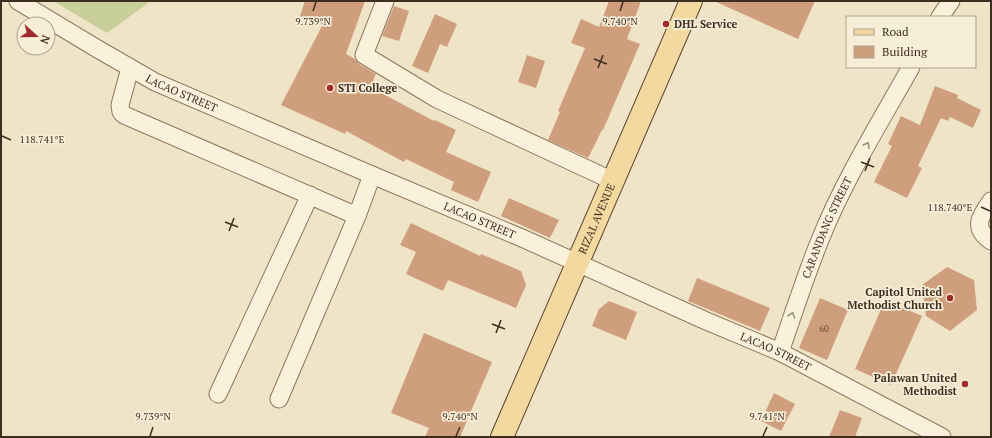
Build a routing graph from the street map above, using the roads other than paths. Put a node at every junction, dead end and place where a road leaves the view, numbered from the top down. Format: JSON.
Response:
{"nodes":[{"id":1,"x":18,"y":1,"type":"edge"},
{"id":2,"x":385,"y":1,"type":"edge"},
{"id":3,"x":691,"y":1,"type":"edge"},
{"id":4,"x":951,"y":1,"type":"edge"},
{"id":5,"x":941,"y":16,"type":"edge"},
{"id":6,"x":130,"y":68,"type":"junction"},
{"id":7,"x":910,"y":68,"type":"edge"},
{"id":8,"x":372,"y":175,"type":"junction"},
{"id":9,"x":613,"y":181,"type":"junction"},
{"id":10,"x":310,"y":195,"type":"junction"},
{"id":11,"x":991,"y":201,"type":"edge"},
{"id":12,"x":357,"y":216,"type":"junction"},
{"id":13,"x":991,"y":240,"type":"edge"},
{"id":14,"x":578,"y":264,"type":"junction"},
{"id":15,"x":780,"y":352,"type":"junction"},
{"id":16,"x":218,"y":394,"type":"dead end"},
{"id":17,"x":279,"y":399,"type":"dead end"},
{"id":18,"x":502,"y":437,"type":"edge"},
{"id":19,"x":942,"y":437,"type":"edge"}],
"edges":[{"from":1,"to":6,"type":"street","name":"LACAO STREET"},
{"from":2,"to":9,"type":"street"},
{"from":3,"to":9,"type":"main road","name":"RIZAL AVENUE"},
{"from":4,"to":5,"type":"street"},
{"from":6,"to":8,"type":"street","name":"LACAO STREET"},
{"from":6,"to":10,"type":"street"},
{"from":15,"to":7,"type":"street","name":"CARANDANG STREET","one_way":true},
{"from":8,"to":12,"type":"street"},
{"from":8,"to":14,"type":"street","name":"LACAO STREET"},
{"from":9,"to":14,"type":"main road","name":"RIZAL AVENUE"},
{"from":10,"to":12,"type":"street"},
{"from":10,"to":16,"type":"street"},
{"from":11,"to":13,"type":"street"},
{"from":12,"to":17,"type":"street"},
{"from":14,"to":15,"type":"street","name":"LACAO STREET"},
{"from":14,"to":18,"type":"main road","name":"RIZAL AVENUE"},
{"from":15,"to":19,"type":"street","name":"LACAO STREET"}]}
